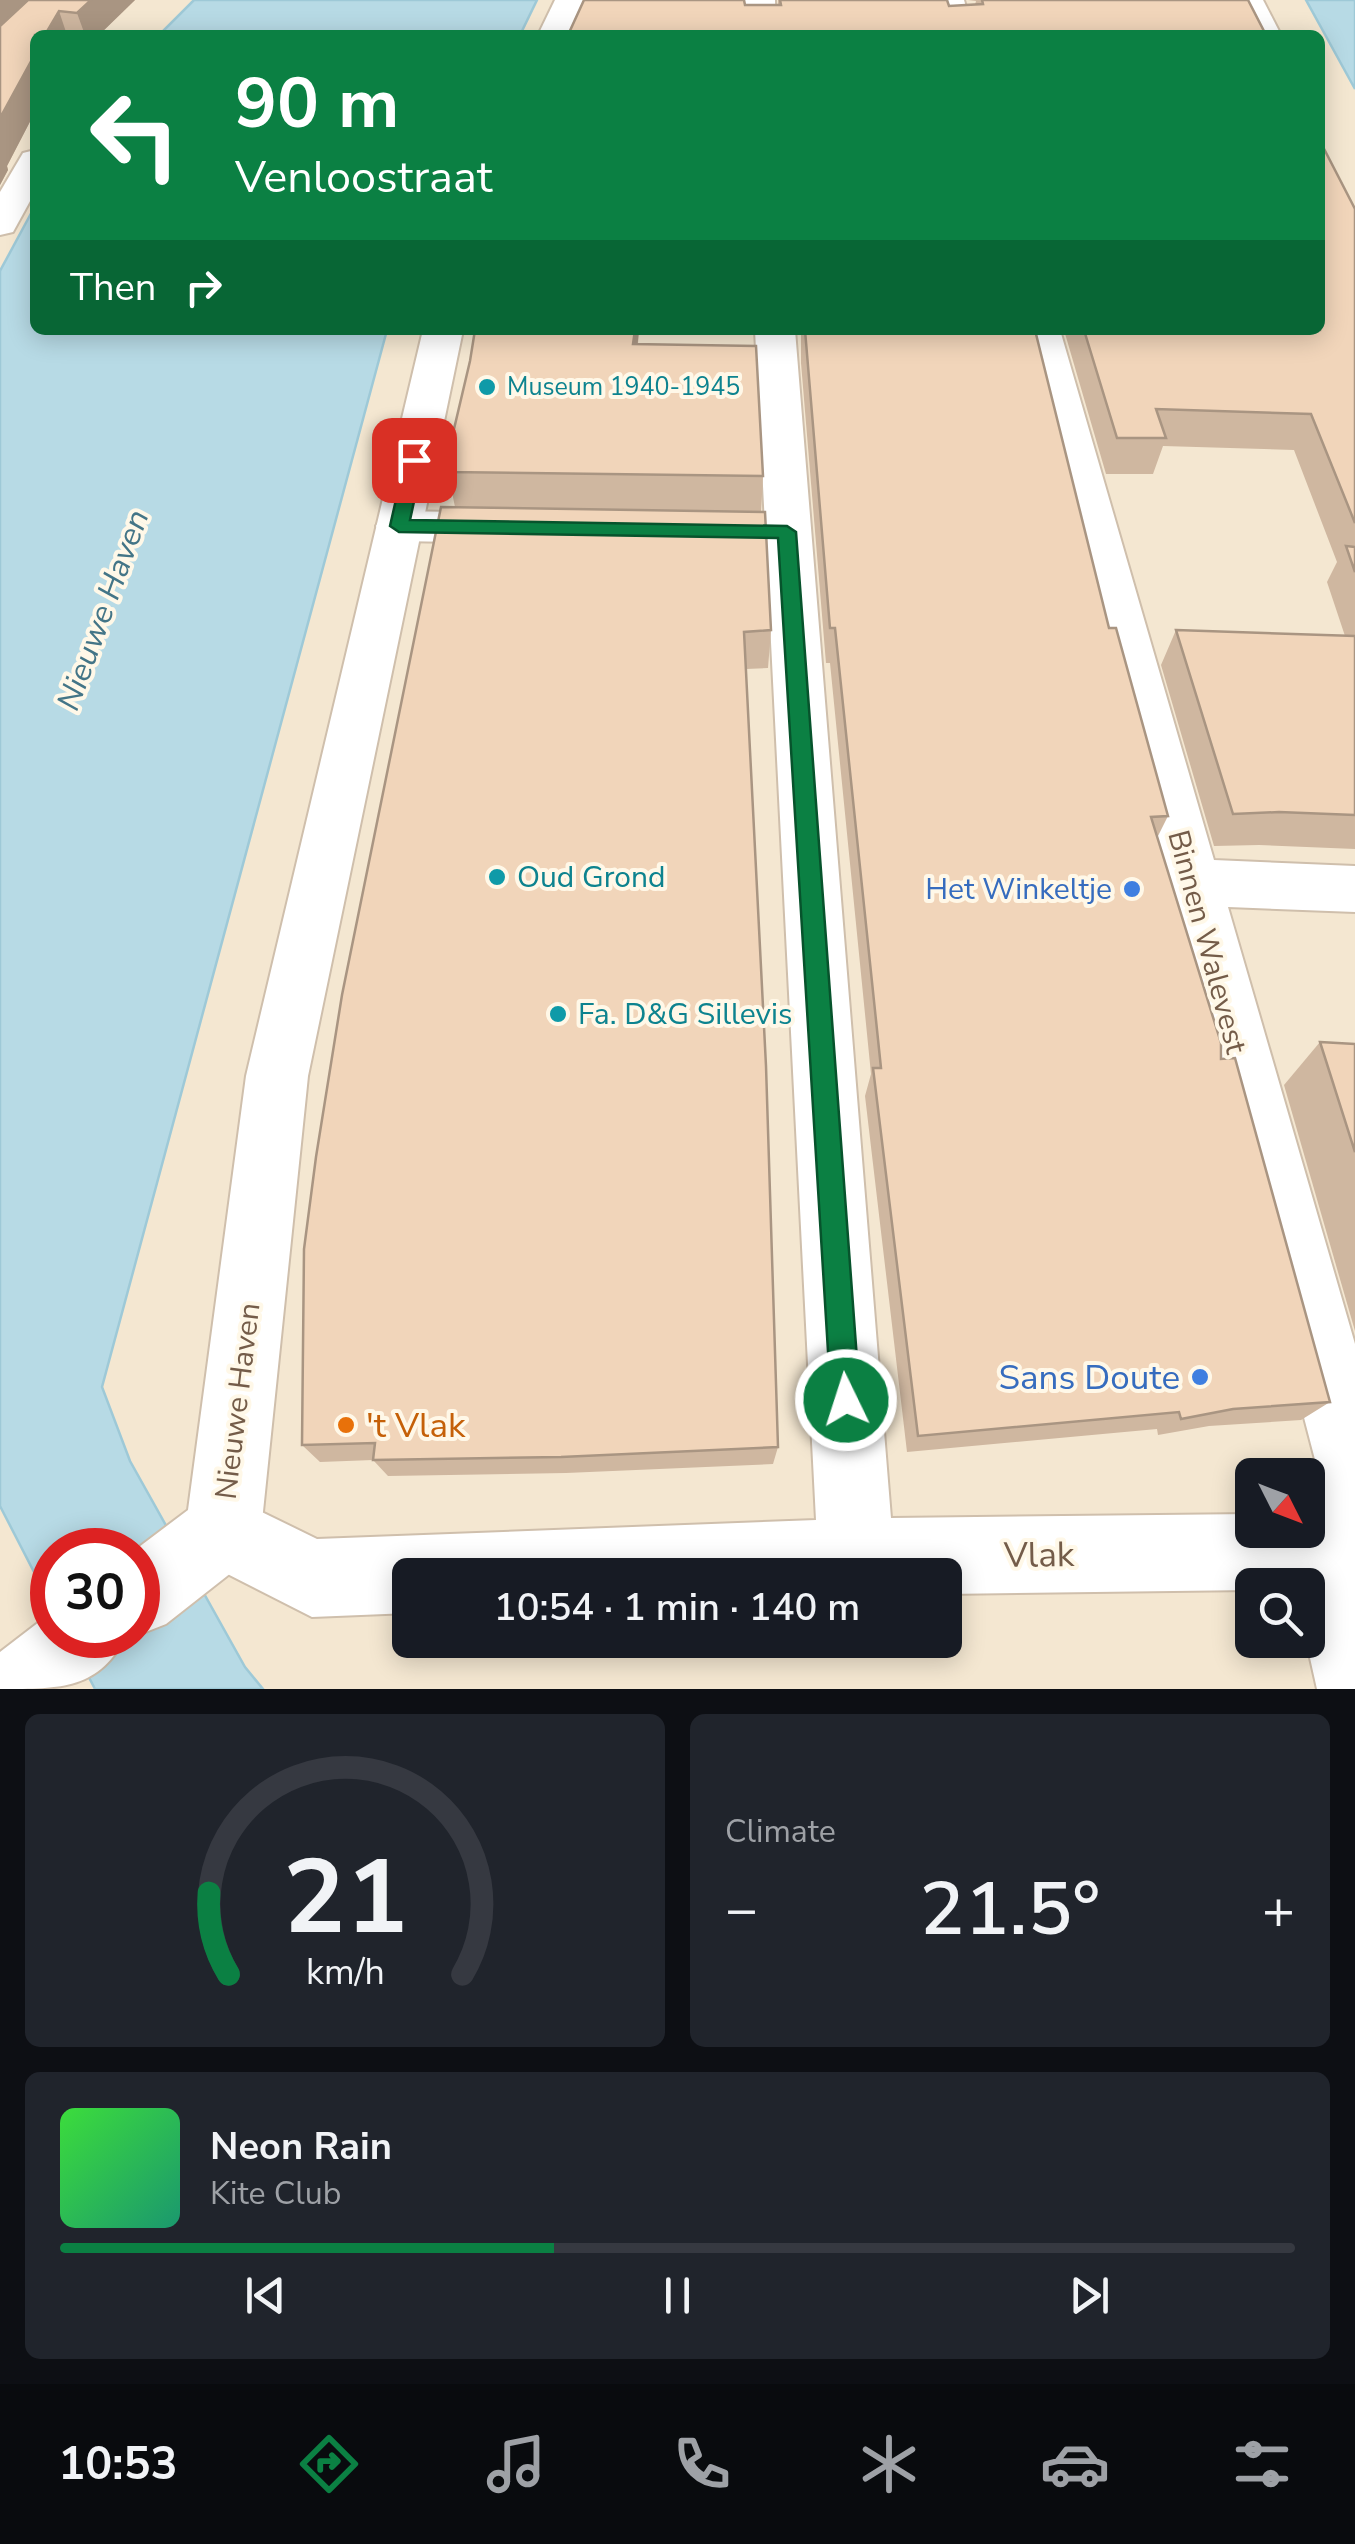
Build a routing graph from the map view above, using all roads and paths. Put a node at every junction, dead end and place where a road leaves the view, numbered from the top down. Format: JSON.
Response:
{"nodes":[{"id":1,"x":570,"y":0,"type":"edge"},
{"id":2,"x":760,"y":0,"type":"edge"},
{"id":3,"x":949,"y":0,"type":"edge"},
{"id":4,"x":1248,"y":0,"type":"edge"},
{"id":5,"x":555,"y":30,"type":"edge"},
{"id":6,"x":761,"y":30,"type":"edge"},
{"id":7,"x":957,"y":30,"type":"edge"},
{"id":8,"x":1263,"y":30,"type":"edge"},
{"id":9,"x":30,"y":169,"type":"edge"},
{"id":10,"x":0,"y":224,"type":"edge"},
{"id":11,"x":441,"y":335,"type":"edge"},
{"id":12,"x":775,"y":335,"type":"edge"},
{"id":13,"x":1041,"y":335,"type":"edge"},
{"id":14,"x":399,"y":526,"type":"junction"},
{"id":15,"x":554,"y":528,"type":"edge"},
{"id":16,"x":1190,"y":882,"type":"junction"},
{"id":17,"x":1355,"y":888,"type":"edge"},
{"id":18,"x":210,"y":1540,"type":"junction"},
{"id":19,"x":1327,"y":1551,"type":"junction"},
{"id":20,"x":856,"y":1558,"type":"joint"},
{"id":21,"x":392,"y":1575,"type":"edge"},
{"id":22,"x":160,"y":1579,"type":"edge"},
{"id":23,"x":1355,"y":1684,"type":"edge"}],
"edges":[{"from":1,"to":5,"type":"street"},
{"from":2,"to":6,"type":"street"},
{"from":3,"to":7,"type":"street"},
{"from":4,"to":8,"type":"street"},
{"from":9,"to":10,"type":"street"},
{"from":11,"to":14,"type":"street","name":"Nieuwe Haven"},
{"from":12,"to":20,"type":"street"},
{"from":13,"to":16,"type":"street","name":"Binnen Walevest"},
{"from":14,"to":15,"type":"street"},
{"from":14,"to":18,"type":"street","name":"Nieuwe Haven"},
{"from":16,"to":17,"type":"street"},
{"from":16,"to":19,"type":"street","name":"Binnen Walevest"},
{"from":18,"to":21,"type":"street","name":"Vlak"},
{"from":18,"to":22,"type":"street"},
{"from":19,"to":20,"type":"street","name":"Vlak"},
{"from":19,"to":23,"type":"street"}]}
